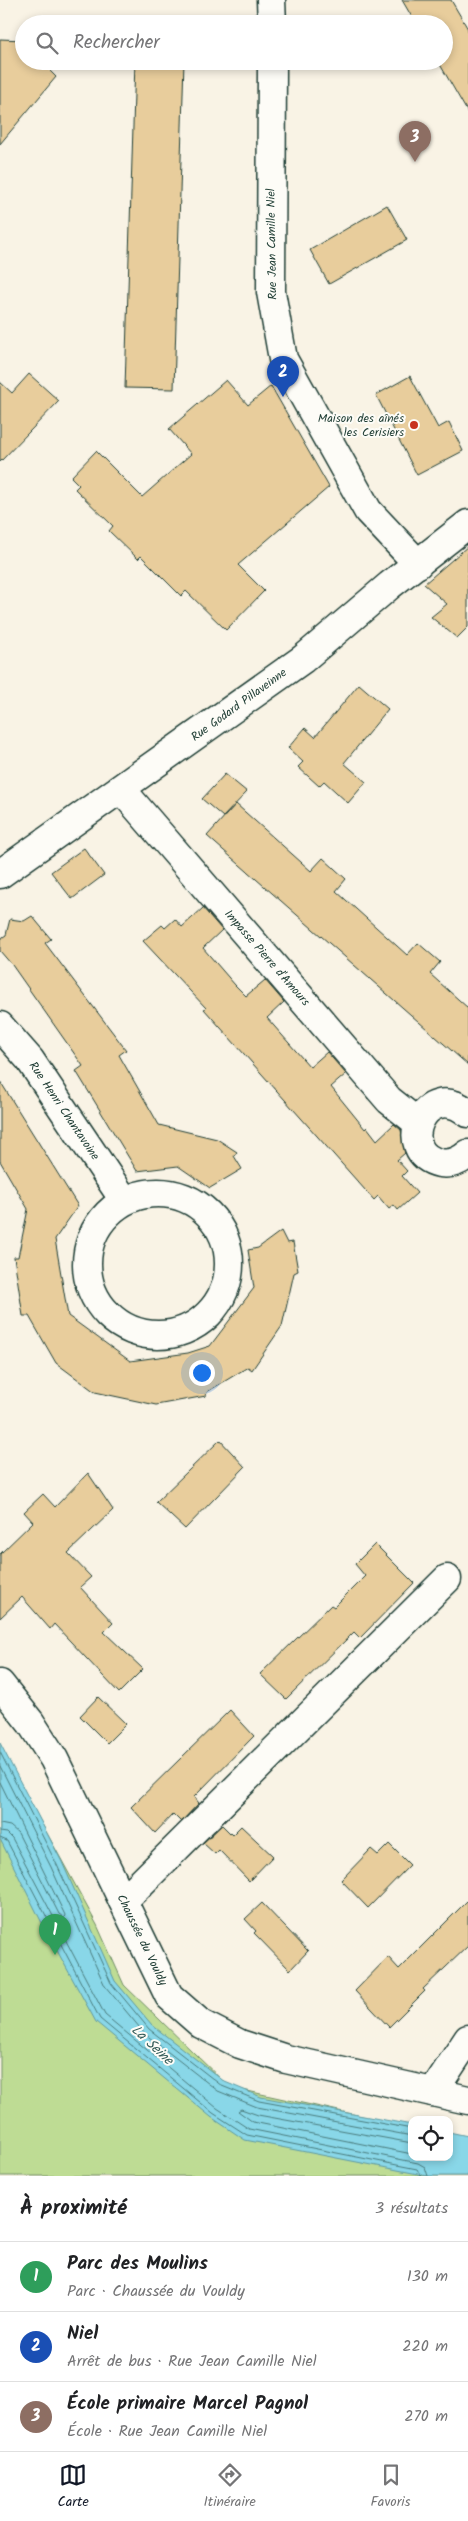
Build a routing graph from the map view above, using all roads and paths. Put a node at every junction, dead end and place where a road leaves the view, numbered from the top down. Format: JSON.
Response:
{"nodes":[{"id":1,"x":271,"y":0,"type":"edge"},
{"id":2,"x":272,"y":15,"type":"edge"},
{"id":3,"x":272,"y":70,"type":"edge"},
{"id":4,"x":468,"y":524,"type":"edge"},
{"id":5,"x":418,"y":564,"type":"junction"},
{"id":6,"x":121,"y":789,"type":"junction"},
{"id":7,"x":0,"y":874,"type":"edge"},
{"id":8,"x":0,"y":1026,"type":"edge"},
{"id":9,"x":468,"y":1113,"type":"edge"},
{"id":10,"x":418,"y":1123,"type":"junction"},
{"id":11,"x":468,"y":1154,"type":"edge"},
{"id":12,"x":124,"y":1200,"type":"junction"},
{"id":13,"x":447,"y":1579,"type":"dead end"},
{"id":14,"x":0,"y":1684,"type":"edge"},
{"id":15,"x":123,"y":1901,"type":"junction"},
{"id":16,"x":468,"y":2040,"type":"edge"},
{"id":17,"x":433,"y":2092,"type":"junction"},
{"id":18,"x":468,"y":2100,"type":"edge"}],
"edges":[{"from":1,"to":2,"type":"street"},
{"from":3,"to":5,"type":"street","name":"Rue Jean Camille Niel"},
{"from":4,"to":5,"type":"street","name":"Rue Godard Pillaveinne"},
{"from":5,"to":6,"type":"street","name":"Rue Godard Pillaveinne"},
{"from":6,"to":7,"type":"street","name":"Rue Godard Pillaveinne"},
{"from":6,"to":10,"type":"street","name":"Impasse Pierre d'Amours"},
{"from":8,"to":12,"type":"street","name":"Rue Henri Chantavoine"},
{"from":9,"to":10,"type":"street"},
{"from":10,"to":11,"type":"street"},
{"from":12,"to":12,"type":"street"},
{"from":13,"to":15,"type":"street"},
{"from":14,"to":15,"type":"street","name":"Chaussée du Vouldy"},
{"from":15,"to":17,"type":"street","name":"Chaussée du Vouldy"},
{"from":16,"to":17,"type":"street"},
{"from":17,"to":18,"type":"street","name":"Chaussée du Vouldy"}]}
